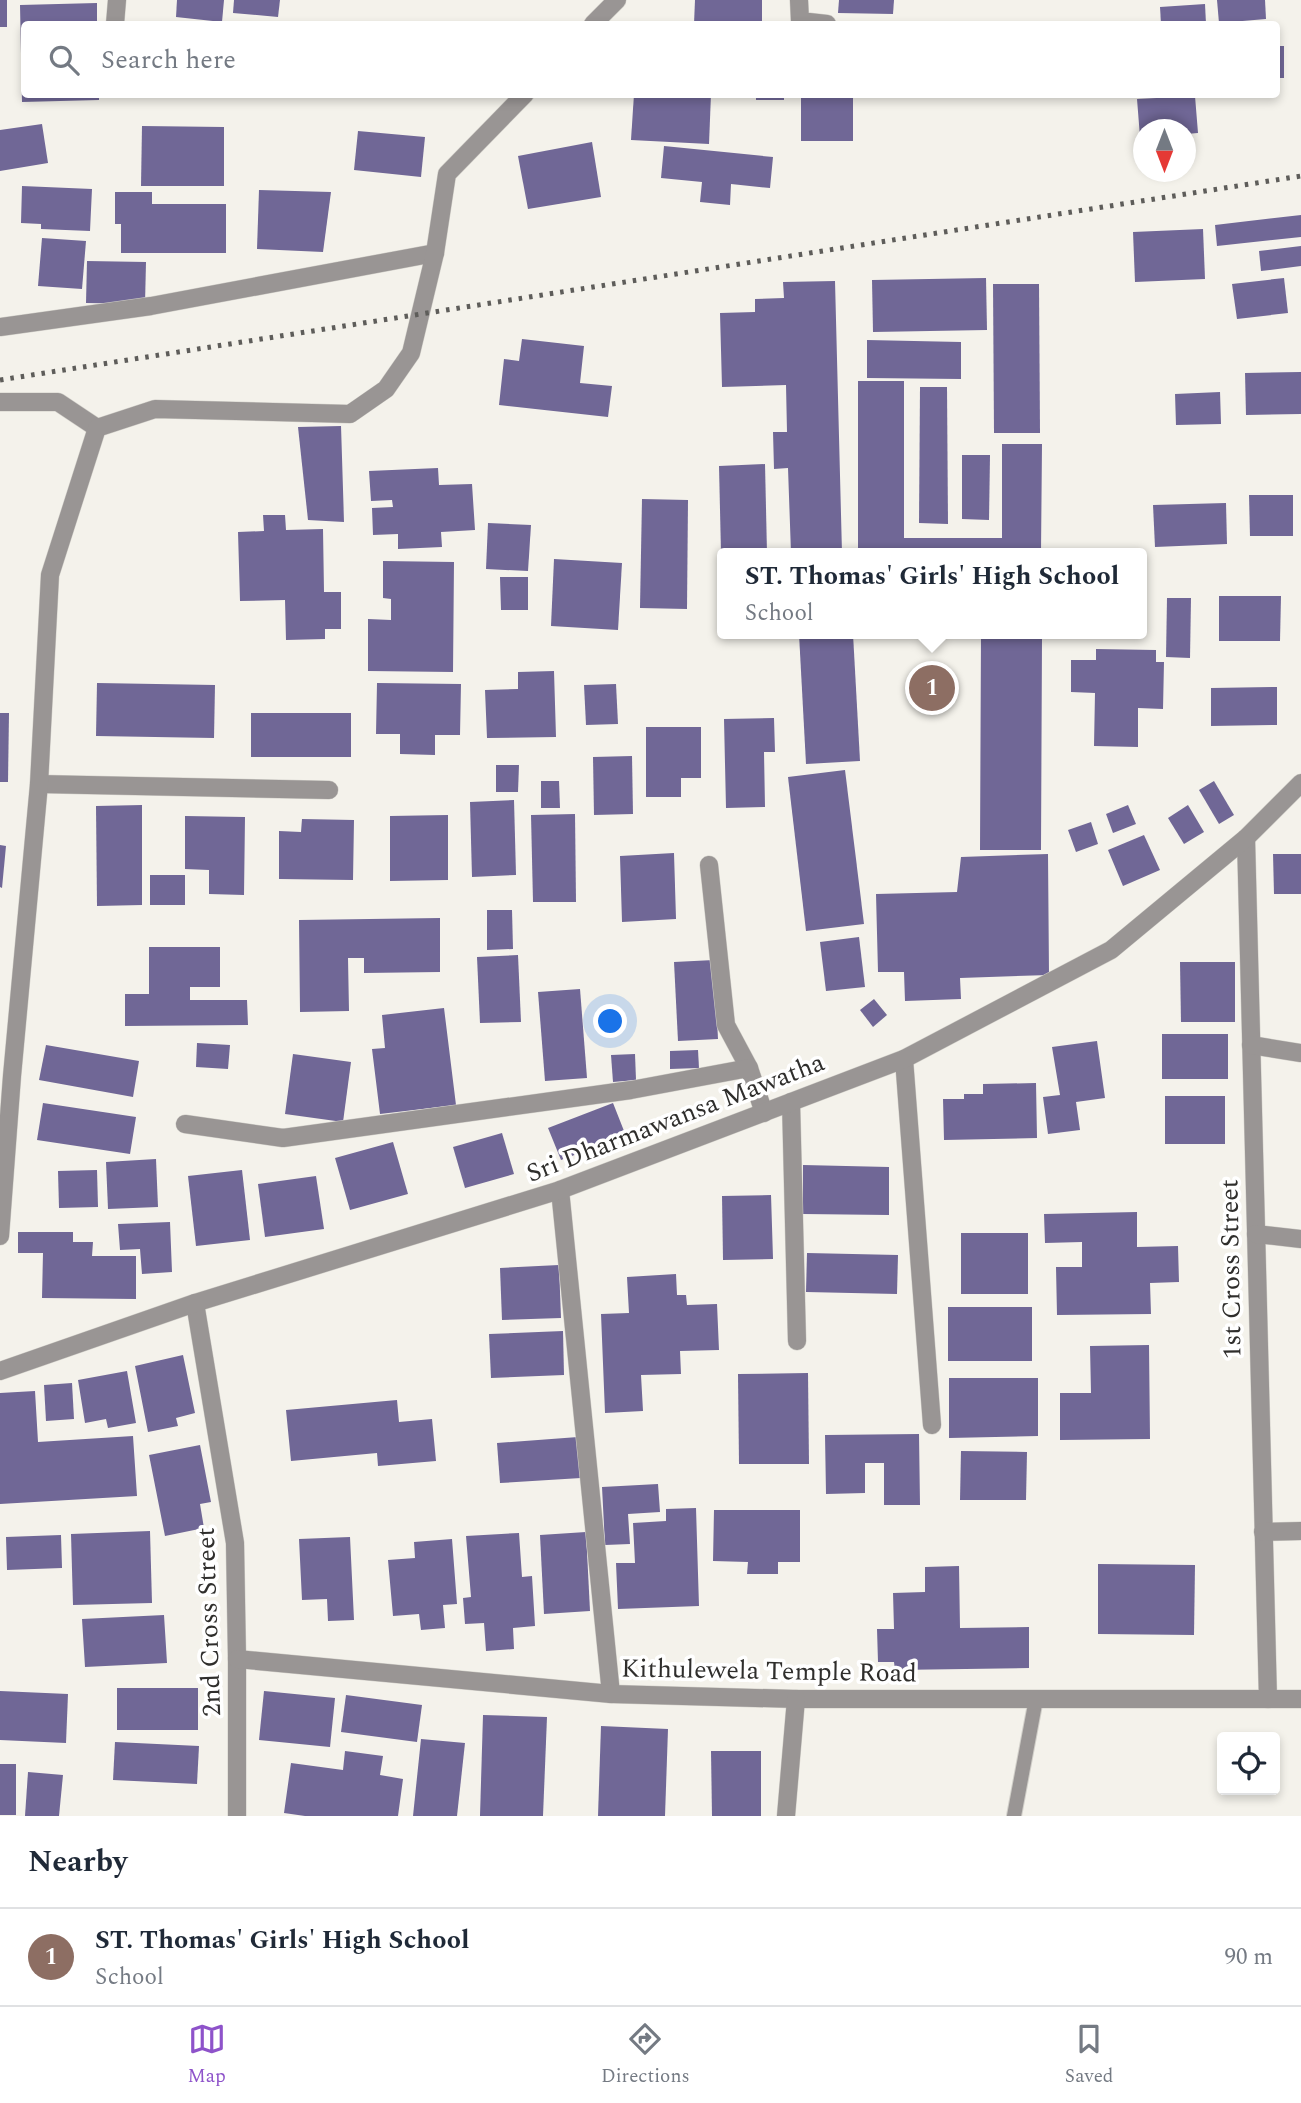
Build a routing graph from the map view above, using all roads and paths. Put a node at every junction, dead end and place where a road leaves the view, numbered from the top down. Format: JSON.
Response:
{"nodes":[{"id":1,"x":117,"y":0,"type":"edge"},
{"id":2,"x":617,"y":0,"type":"edge"},
{"id":3,"x":799,"y":0,"type":"edge"},
{"id":4,"x":115,"y":21,"type":"edge"},
{"id":5,"x":596,"y":21,"type":"edge"},
{"id":6,"x":800,"y":21,"type":"edge"},
{"id":7,"x":521,"y":98,"type":"edge"},
{"id":8,"x":435,"y":253,"type":"junction"},
{"id":9,"x":0,"y":327,"type":"edge"},
{"id":10,"x":0,"y":402,"type":"edge"},
{"id":11,"x":97,"y":428,"type":"junction"},
{"id":12,"x":1301,"y":783,"type":"edge"},
{"id":13,"x":39,"y":784,"type":"junction"},
{"id":14,"x":329,"y":790,"type":"dead end"},
{"id":15,"x":1246,"y":838,"type":"junction"},
{"id":16,"x":709,"y":865,"type":"dead end"},
{"id":17,"x":1251,"y":1045,"type":"junction"},
{"id":18,"x":1301,"y":1053,"type":"edge"},
{"id":19,"x":904,"y":1059,"type":"junction"},
{"id":20,"x":749,"y":1068,"type":"junction"},
{"id":21,"x":6,"y":1076,"type":"edge"},
{"id":22,"x":791,"y":1102,"type":"junction"},
{"id":23,"x":764,"y":1113,"type":"junction"},
{"id":24,"x":185,"y":1124,"type":"dead end"},
{"id":25,"x":560,"y":1190,"type":"junction"},
{"id":26,"x":1256,"y":1234,"type":"junction"},
{"id":27,"x":0,"y":1236,"type":"edge"},
{"id":28,"x":1301,"y":1239,"type":"edge"},
{"id":29,"x":195,"y":1303,"type":"junction"},
{"id":30,"x":797,"y":1341,"type":"dead end"},
{"id":31,"x":0,"y":1371,"type":"edge"},
{"id":32,"x":932,"y":1425,"type":"dead end"},
{"id":33,"x":1301,"y":1531,"type":"edge"},
{"id":34,"x":1263,"y":1532,"type":"junction"},
{"id":35,"x":237,"y":1659,"type":"junction"},
{"id":36,"x":611,"y":1694,"type":"junction"},
{"id":37,"x":796,"y":1699,"type":"junction"},
{"id":38,"x":1036,"y":1699,"type":"junction"},
{"id":39,"x":1268,"y":1699,"type":"junction"},
{"id":40,"x":1301,"y":1699,"type":"edge"},
{"id":41,"x":237,"y":1816,"type":"edge"},
{"id":42,"x":786,"y":1816,"type":"edge"},
{"id":43,"x":1014,"y":1816,"type":"edge"}],
"edges":[{"from":1,"to":4,"type":"street"},
{"from":2,"to":5,"type":"street"},
{"from":3,"to":6,"type":"street"},
{"from":7,"to":8,"type":"street"},
{"from":8,"to":9,"type":"street"},
{"from":8,"to":11,"type":"street"},
{"from":10,"to":11,"type":"street"},
{"from":11,"to":13,"type":"street"},
{"from":12,"to":15,"type":"street","name":"Sri Dharmawansa Mawatha"},
{"from":13,"to":14,"type":"street"},
{"from":13,"to":21,"type":"street"},
{"from":15,"to":17,"type":"street","name":"1st Cross Street"},
{"from":15,"to":19,"type":"street","name":"Sri Dharmawansa Mawatha"},
{"from":16,"to":20,"type":"street"},
{"from":17,"to":18,"type":"street"},
{"from":17,"to":26,"type":"street","name":"1st Cross Street"},
{"from":19,"to":22,"type":"street","name":"Sri Dharmawansa Mawatha"},
{"from":19,"to":32,"type":"street"},
{"from":20,"to":23,"type":"street"},
{"from":20,"to":24,"type":"street"},
{"from":21,"to":27,"type":"street"},
{"from":22,"to":23,"type":"street","name":"Sri Dharmawansa Mawatha"},
{"from":22,"to":30,"type":"street"},
{"from":23,"to":25,"type":"street","name":"Sri Dharmawansa Mawatha"},
{"from":25,"to":29,"type":"street","name":"Sri Dharmawansa Mawatha"},
{"from":25,"to":36,"type":"street"},
{"from":26,"to":28,"type":"street"},
{"from":26,"to":34,"type":"street","name":"1st Cross Street"},
{"from":29,"to":31,"type":"street","name":"Sri Dharmawansa Mawatha"},
{"from":29,"to":35,"type":"street","name":"2nd Cross Street"},
{"from":33,"to":34,"type":"street"},
{"from":34,"to":39,"type":"street","name":"1st Cross Street"},
{"from":35,"to":36,"type":"street","name":"Kithulewela Temple Road"},
{"from":35,"to":41,"type":"street","name":"2nd Cross Street"},
{"from":36,"to":37,"type":"street","name":"Kithulewela Temple Road"},
{"from":37,"to":38,"type":"street","name":"Kithulewela Temple Road"},
{"from":37,"to":42,"type":"street"},
{"from":38,"to":39,"type":"street","name":"Kithulewela Temple Road"},
{"from":38,"to":43,"type":"lane"},
{"from":39,"to":40,"type":"street","name":"Kithulewela Temple Road"}]}
